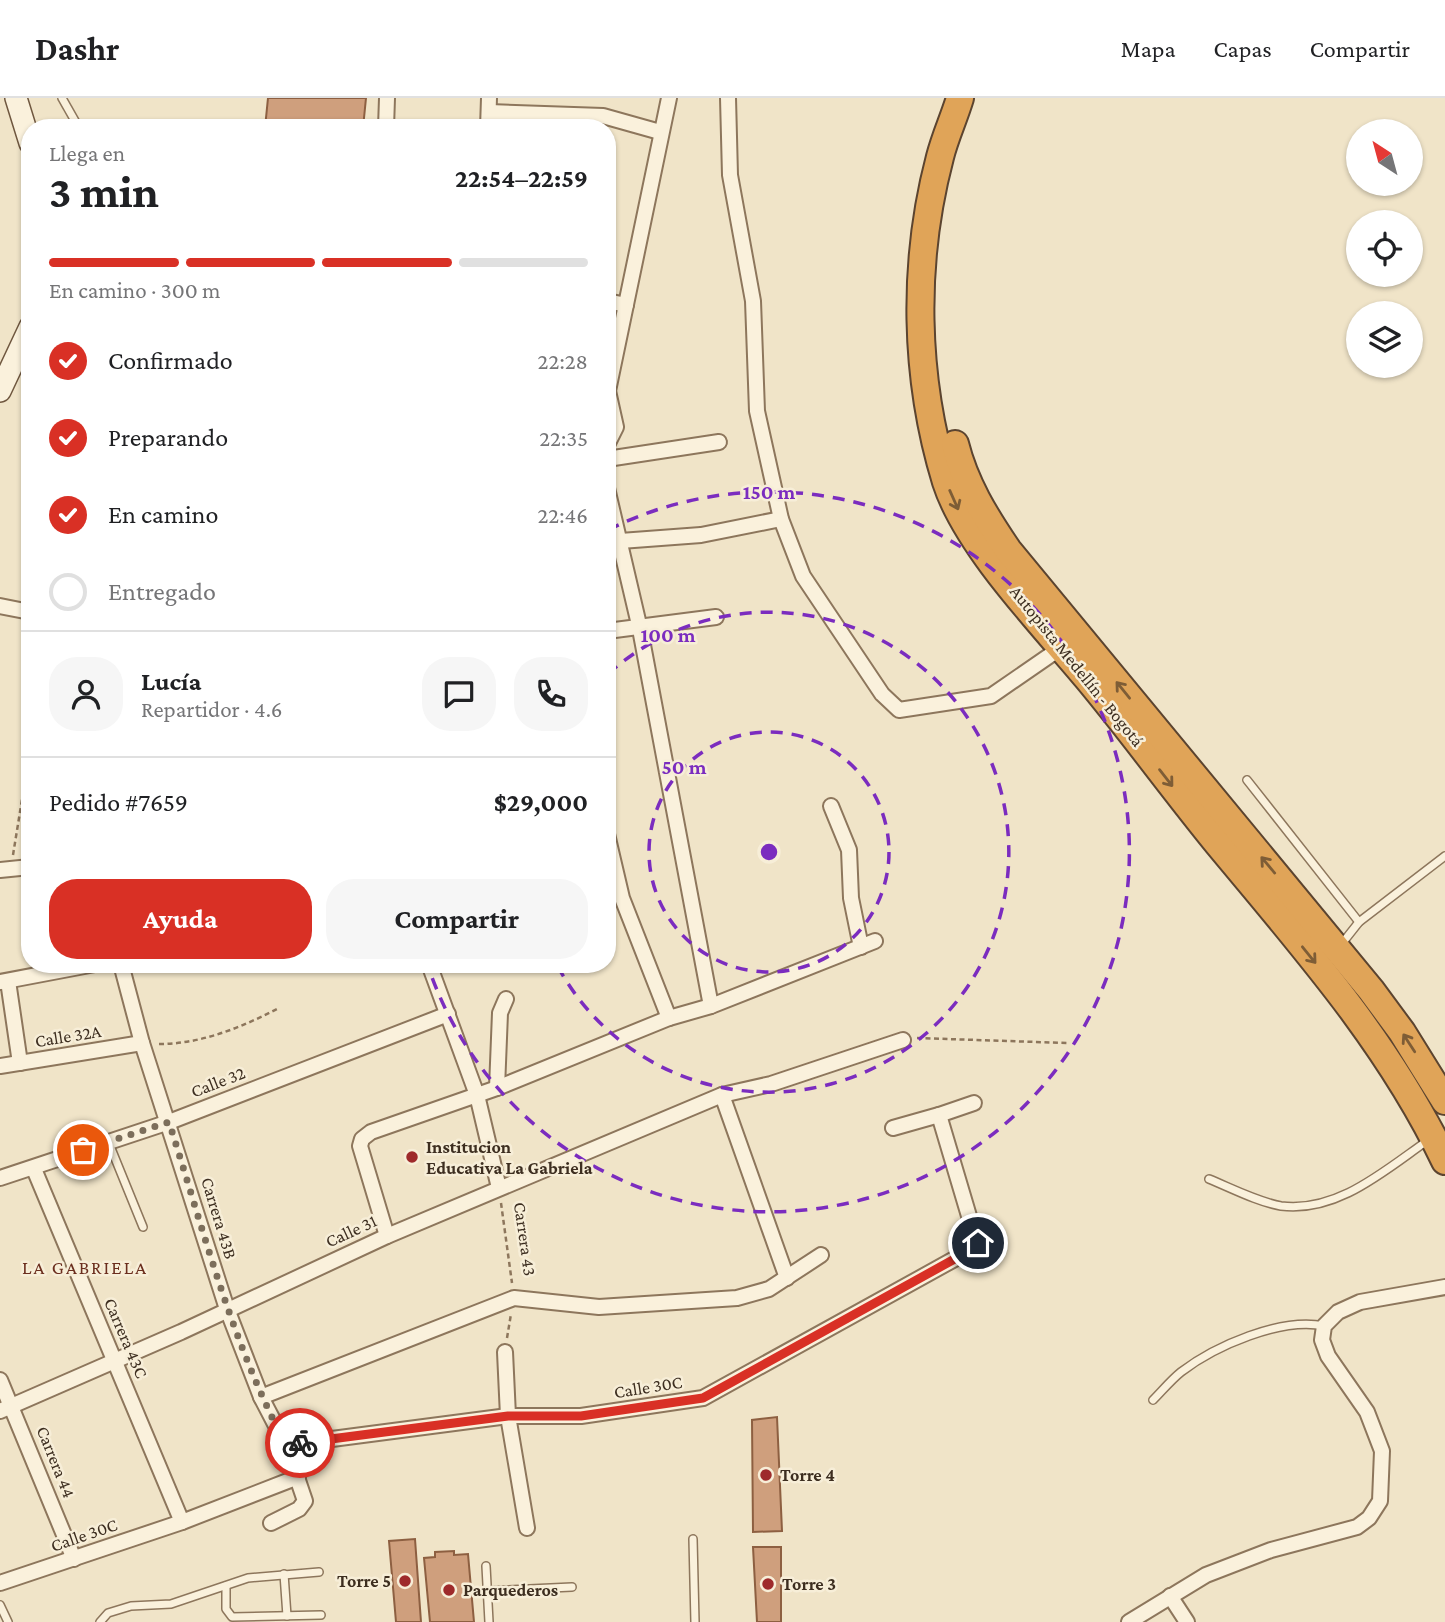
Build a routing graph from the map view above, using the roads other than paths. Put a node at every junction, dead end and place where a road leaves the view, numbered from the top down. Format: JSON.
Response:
{"nodes":[{"id":1,"x":16,"y":98,"type":"edge"},
{"id":2,"x":62,"y":98,"type":"edge"},
{"id":3,"x":387,"y":98,"type":"edge"},
{"id":4,"x":668,"y":98,"type":"edge"},
{"id":5,"x":728,"y":98,"type":"edge"},
{"id":6,"x":960,"y":98,"type":"edge"},
{"id":7,"x":976,"y":98,"type":"edge"},
{"id":8,"x":489,"y":105,"type":"edge"},
{"id":9,"x":23,"y":119,"type":"edge"},
{"id":10,"x":74,"y":119,"type":"edge"},
{"id":11,"x":386,"y":119,"type":"edge"},
{"id":12,"x":614,"y":119,"type":"edge"},
{"id":13,"x":616,"y":120,"type":"edge"},
{"id":14,"x":660,"y":132,"type":"junction"},
{"id":15,"x":616,"y":303,"type":"edge"},
{"id":16,"x":626,"y":305,"type":"junction"},
{"id":17,"x":21,"y":346,"type":"edge"},
{"id":18,"x":616,"y":353,"type":"edge"},
{"id":19,"x":0,"y":391,"type":"edge"},
{"id":20,"x":719,"y":442,"type":"dead end"},
{"id":21,"x":616,"y":458,"type":"edge"},
{"id":22,"x":781,"y":519,"type":"junction"},
{"id":23,"x":616,"y":540,"type":"edge"},
{"id":24,"x":616,"y":550,"type":"edge"},
{"id":25,"x":0,"y":606,"type":"edge"},
{"id":26,"x":21,"y":611,"type":"edge"},
{"id":27,"x":716,"y":617,"type":"dead end"},
{"id":28,"x":640,"y":629,"type":"junction"},
{"id":29,"x":616,"y":630,"type":"edge"},
{"id":30,"x":1062,"y":648,"type":"junction"},
{"id":31,"x":1247,"y":780,"type":"dead end"},
{"id":32,"x":831,"y":806,"type":"dead end"},
{"id":33,"x":1445,"y":856,"type":"edge"},
{"id":34,"x":616,"y":876,"type":"edge"},
{"id":35,"x":1359,"y":922,"type":"junction"},
{"id":36,"x":876,"y":941,"type":"dead end"},
{"id":37,"x":861,"y":947,"type":"junction"},
{"id":38,"x":1338,"y":949,"type":"junction"},
{"id":39,"x":49,"y":973,"type":"edge"},
{"id":40,"x":123,"y":973,"type":"edge"},
{"id":41,"x":432,"y":973,"type":"edge"},
{"id":42,"x":4,"y":982,"type":"edge"},
{"id":43,"x":506,"y":999,"type":"dead end"},
{"id":44,"x":712,"y":1006,"type":"junction"},
{"id":45,"x":448,"y":1014,"type":"junction"},
{"id":46,"x":669,"y":1018,"type":"junction"},
{"id":47,"x":903,"y":1040,"type":"road end"},
{"id":48,"x":142,"y":1044,"type":"junction"},
{"id":49,"x":20,"y":1063,"type":"junction"},
{"id":50,"x":0,"y":1066,"type":"edge"},
{"id":51,"x":497,"y":1088,"type":"junction"},
{"id":52,"x":477,"y":1095,"type":"junction"},
{"id":53,"x":722,"y":1095,"type":"junction"},
{"id":54,"x":1445,"y":1101,"type":"edge"},
{"id":55,"x":974,"y":1103,"type":"dead end"},
{"id":56,"x":939,"y":1115,"type":"junction"},
{"id":57,"x":169,"y":1122,"type":"junction"},
{"id":58,"x":893,"y":1128,"type":"dead end"},
{"id":59,"x":1433,"y":1136,"type":"junction"},
{"id":60,"x":108,"y":1141,"type":"junction"},
{"id":61,"x":1445,"y":1161,"type":"edge"},
{"id":62,"x":34,"y":1169,"type":"junction"},
{"id":63,"x":0,"y":1178,"type":"edge"},
{"id":64,"x":1209,"y":1179,"type":"dead end"},
{"id":65,"x":499,"y":1188,"type":"junction"},
{"id":66,"x":143,"y":1227,"type":"dead end"},
{"id":67,"x":387,"y":1236,"type":"junction"},
{"id":68,"x":821,"y":1255,"type":"dead end"},
{"id":69,"x":787,"y":1278,"type":"junction"},
{"id":70,"x":1445,"y":1287,"type":"edge"},
{"id":71,"x":227,"y":1309,"type":"junction"},
{"id":72,"x":1324,"y":1326,"type":"junction"},
{"id":73,"x":505,"y":1352,"type":"road end"},
{"id":74,"x":114,"y":1359,"type":"junction"},
{"id":75,"x":0,"y":1380,"type":"edge"},
{"id":76,"x":261,"y":1397,"type":"junction"},
{"id":77,"x":1153,"y":1399,"type":"dead end"},
{"id":78,"x":6,"y":1408,"type":"edge"},
{"id":79,"x":508,"y":1416,"type":"junction"},
{"id":80,"x":286,"y":1445,"type":"junction"},
{"id":81,"x":298,"y":1477,"type":"junction"},
{"id":82,"x":182,"y":1522,"type":"junction"},
{"id":83,"x":271,"y":1523,"type":"dead end"},
{"id":84,"x":527,"y":1528,"type":"dead end"},
{"id":85,"x":693,"y":1539,"type":"dead end"},
{"id":86,"x":74,"y":1559,"type":"junction"},
{"id":87,"x":486,"y":1566,"type":"dead end"},
{"id":88,"x":319,"y":1572,"type":"dead end"},
{"id":89,"x":284,"y":1574,"type":"junction"},
{"id":90,"x":0,"y":1583,"type":"edge"},
{"id":91,"x":226,"y":1586,"type":"junction"},
{"id":92,"x":572,"y":1587,"type":"dead end"},
{"id":93,"x":487,"y":1591,"type":"junction"},
{"id":94,"x":1170,"y":1596,"type":"junction"},
{"id":95,"x":0,"y":1605,"type":"edge"},
{"id":96,"x":321,"y":1615,"type":"dead end"},
{"id":97,"x":287,"y":1616,"type":"junction"},
{"id":98,"x":8,"y":1622,"type":"edge"},
{"id":99,"x":100,"y":1622,"type":"edge"},
{"id":100,"x":489,"y":1622,"type":"edge"},
{"id":101,"x":695,"y":1622,"type":"edge"},
{"id":102,"x":1129,"y":1622,"type":"edge"},
{"id":103,"x":1186,"y":1622,"type":"edge"}],
"edges":[{"from":1,"to":9,"type":"main road"},
{"from":2,"to":10,"type":"lane"},
{"from":3,"to":11,"type":"street"},
{"from":4,"to":14,"type":"street"},
{"from":5,"to":22,"type":"street"},
{"from":6,"to":30,"type":"highway","name":"Autopista Medellín - Bogotá","one_way":true},
{"from":38,"to":7,"type":"highway","name":"Autopista Medellín - Bogotá","one_way":true},
{"from":8,"to":12,"type":"street"},
{"from":13,"to":14,"type":"street"},
{"from":14,"to":16,"type":"street"},
{"from":15,"to":16,"type":"street"},
{"from":16,"to":18,"type":"street"},
{"from":17,"to":19,"type":"main road"},
{"from":20,"to":21,"type":"street"},
{"from":22,"to":23,"type":"street"},
{"from":22,"to":30,"type":"street"},
{"from":24,"to":28,"type":"street"},
{"from":25,"to":26,"type":"street"},
{"from":27,"to":28,"type":"street"},
{"from":28,"to":29,"type":"street"},
{"from":28,"to":44,"type":"street"},
{"from":30,"to":59,"type":"highway","name":"Autopista Medellín - Bogotá","one_way":true},
{"from":31,"to":35,"type":"lane"},
{"from":32,"to":37,"type":"street"},
{"from":33,"to":35,"type":"lane"},
{"from":34,"to":46,"type":"street"},
{"from":35,"to":38,"type":"lane"},
{"from":36,"to":37,"type":"street"},
{"from":37,"to":44,"type":"street"},
{"from":54,"to":38,"type":"highway","name":"Autopista Medellín - Bogotá","one_way":true},
{"from":39,"to":42,"type":"street"},
{"from":40,"to":48,"type":"street","name":"Carrera 43B"},
{"from":41,"to":45,"type":"street","name":"Carrera 43"},
{"from":42,"to":49,"type":"street"},
{"from":43,"to":51,"type":"street"},
{"from":44,"to":46,"type":"street"},
{"from":45,"to":52,"type":"street","name":"Carrera 43"},
{"from":45,"to":57,"type":"street","name":"Calle 32"},
{"from":46,"to":51,"type":"street"},
{"from":47,"to":53,"type":"street","name":"Calle 31"},
{"from":48,"to":49,"type":"street","name":"Calle 32A"},
{"from":48,"to":57,"type":"street","name":"Carrera 43B"},
{"from":49,"to":50,"type":"street","name":"Calle 32A"},
{"from":51,"to":52,"type":"street"},
{"from":52,"to":65,"type":"street","name":"Carrera 43"},
{"from":52,"to":67,"type":"street"},
{"from":53,"to":65,"type":"street","name":"Calle 31"},
{"from":53,"to":69,"type":"street"},
{"from":55,"to":56,"type":"street"},
{"from":56,"to":58,"type":"street"},
{"from":56,"to":79,"type":"street","name":"Calle 30C"},
{"from":57,"to":60,"type":"street","name":"Calle 32"},
{"from":57,"to":71,"type":"street","name":"Carrera 43B"},
{"from":59,"to":61,"type":"highway","name":"Autopista Medellín - Bogotá"},
{"from":59,"to":64,"type":"lane"},
{"from":60,"to":62,"type":"street","name":"Calle 32"},
{"from":60,"to":66,"type":"lane"},
{"from":62,"to":63,"type":"street","name":"Calle 32"},
{"from":62,"to":74,"type":"street","name":"Carrera 43C"},
{"from":65,"to":67,"type":"street","name":"Calle 31"},
{"from":67,"to":71,"type":"street","name":"Calle 31"},
{"from":68,"to":69,"type":"street"},
{"from":69,"to":76,"type":"street"},
{"from":70,"to":72,"type":"street"},
{"from":71,"to":74,"type":"street","name":"Calle 31"},
{"from":71,"to":76,"type":"street","name":"Carrera 43B"},
{"from":72,"to":77,"type":"lane"},
{"from":72,"to":94,"type":"street"},
{"from":73,"to":79,"type":"street"},
{"from":74,"to":78,"type":"street","name":"Calle 31"},
{"from":74,"to":82,"type":"street","name":"Carrera 43C"},
{"from":75,"to":78,"type":"street","name":"Carrera 44"},
{"from":76,"to":80,"type":"street","name":"Carrera 43B"},
{"from":78,"to":86,"type":"street","name":"Carrera 44"},
{"from":79,"to":80,"type":"street","name":"Calle 30C"},
{"from":79,"to":84,"type":"street"},
{"from":80,"to":81,"type":"street","name":"Carrera 43B"},
{"from":81,"to":82,"type":"street","name":"Calle 30C"},
{"from":81,"to":83,"type":"street","name":"Carrera 43B"},
{"from":82,"to":86,"type":"street","name":"Calle 30C"},
{"from":85,"to":101,"type":"lane"},
{"from":86,"to":90,"type":"street","name":"Calle 30C"},
{"from":87,"to":93,"type":"lane"},
{"from":88,"to":89,"type":"lane"},
{"from":89,"to":91,"type":"lane"},
{"from":89,"to":97,"type":"lane"},
{"from":91,"to":97,"type":"lane"},
{"from":91,"to":99,"type":"lane"},
{"from":92,"to":93,"type":"lane"},
{"from":93,"to":100,"type":"lane"},
{"from":94,"to":102,"type":"street"},
{"from":94,"to":103,"type":"street"},
{"from":95,"to":98,"type":"lane"},
{"from":96,"to":97,"type":"lane"}]}
